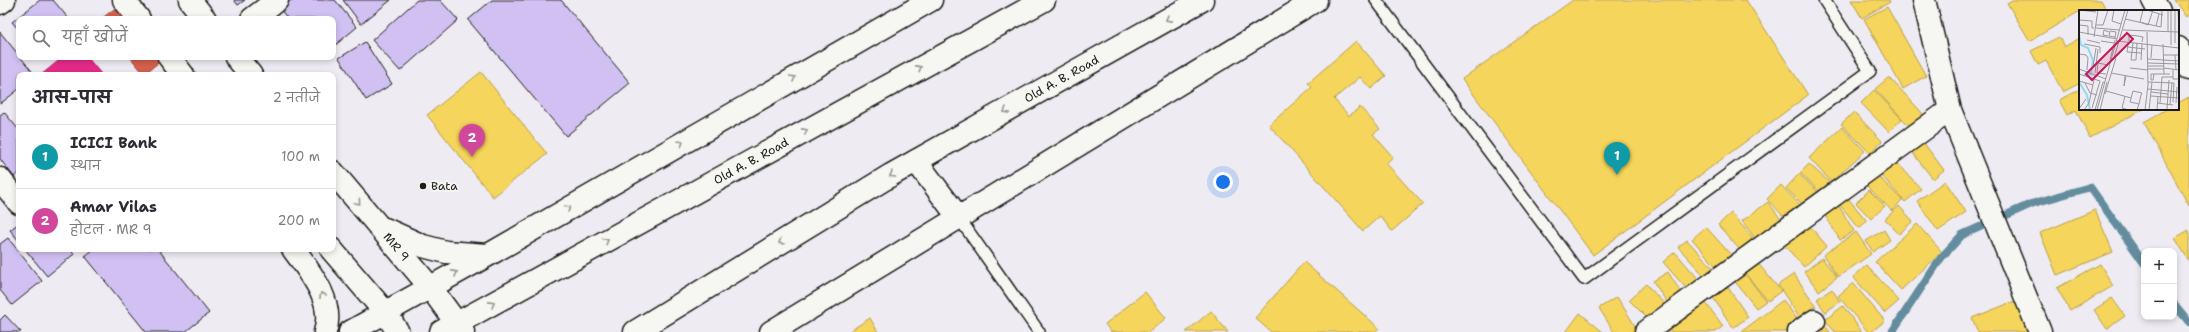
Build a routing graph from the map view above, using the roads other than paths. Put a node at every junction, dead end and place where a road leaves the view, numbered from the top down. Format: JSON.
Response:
{"nodes":[{"id":1,"x":4,"y":0,"type":"edge"},
{"id":2,"x":124,"y":0,"type":"edge"},
{"id":3,"x":190,"y":0,"type":"edge"},
{"id":4,"x":277,"y":0,"type":"edge"},
{"id":5,"x":931,"y":0,"type":"edge"},
{"id":6,"x":1044,"y":0,"type":"edge"},
{"id":7,"x":1202,"y":0,"type":"edge"},
{"id":8,"x":1316,"y":0,"type":"edge"},
{"id":9,"x":1376,"y":0,"type":"edge"},
{"id":10,"x":1824,"y":0,"type":"edge"},
{"id":11,"x":1924,"y":0,"type":"edge"},
{"id":12,"x":2153,"y":0,"type":"edge"},
{"id":13,"x":0,"y":3,"type":"edge"},
{"id":14,"x":2158,"y":10,"type":"edge"},
{"id":15,"x":137,"y":16,"type":"edge"},
{"id":16,"x":203,"y":16,"type":"edge"},
{"id":17,"x":256,"y":16,"type":"edge"},
{"id":18,"x":2179,"y":50,"type":"edge"},
{"id":19,"x":171,"y":60,"type":"edge"},
{"id":20,"x":238,"y":60,"type":"edge"},
{"id":21,"x":2189,"y":69,"type":"edge"},
{"id":22,"x":181,"y":72,"type":"edge"},
{"id":23,"x":248,"y":72,"type":"edge"},
{"id":24,"x":1950,"y":110,"type":"junction"},
{"id":25,"x":916,"y":161,"type":"junction"},
{"id":26,"x":336,"y":176,"type":"edge"},
{"id":27,"x":0,"y":179,"type":"edge"},
{"id":28,"x":16,"y":198,"type":"edge"},
{"id":29,"x":958,"y":218,"type":"junction"},
{"id":30,"x":380,"y":227,"type":"junction"},
{"id":31,"x":295,"y":252,"type":"edge"},
{"id":32,"x":334,"y":252,"type":"edge"},
{"id":33,"x":487,"y":255,"type":"junction"},
{"id":34,"x":430,"y":286,"type":"junction"},
{"id":35,"x":385,"y":312,"type":"junction"},
{"id":36,"x":454,"y":329,"type":"edge"},
{"id":37,"x":325,"y":332,"type":"edge"},
{"id":38,"x":350,"y":332,"type":"edge"},
{"id":39,"x":398,"y":332,"type":"edge"},
{"id":40,"x":635,"y":332,"type":"edge"},
{"id":41,"x":771,"y":332,"type":"edge"},
{"id":42,"x":1039,"y":332,"type":"edge"},
{"id":43,"x":1646,"y":332,"type":"edge"},
{"id":44,"x":2040,"y":332,"type":"edge"}],
"edges":[{"from":1,"to":13,"type":"street"},
{"from":2,"to":15,"type":"street"},
{"from":3,"to":16,"type":"street"},
{"from":4,"to":17,"type":"street"},
{"from":33,"to":5,"type":"street","one_way":true},
{"from":36,"to":6,"type":"street","name":"Old A. B. Road","one_way":true},
{"from":7,"to":25,"type":"street","name":"Old A. B. Road","one_way":true},
{"from":8,"to":29,"type":"street"},
{"from":9,"to":10,"type":"lane"},
{"from":11,"to":24,"type":"street"},
{"from":12,"to":14,"type":"street"},
{"from":18,"to":21,"type":"street"},
{"from":19,"to":22,"type":"street"},
{"from":20,"to":23,"type":"street"},
{"from":24,"to":43,"type":"street"},
{"from":24,"to":44,"type":"street"},
{"from":25,"to":29,"type":"street"},
{"from":25,"to":40,"type":"street","name":"Old A. B. Road","one_way":true},
{"from":26,"to":30,"type":"street","name":"MR 9","one_way":true},
{"from":27,"to":28,"type":"street"},
{"from":29,"to":41,"type":"street"},
{"from":29,"to":42,"type":"lane"},
{"from":30,"to":33,"type":"street"},
{"from":30,"to":34,"type":"street","name":"MR 9"},
{"from":37,"to":31,"type":"street","one_way":true},
{"from":32,"to":35,"type":"street"},
{"from":34,"to":33,"type":"street","one_way":true},
{"from":34,"to":35,"type":"street"},
{"from":34,"to":36,"type":"street","name":"MR 9"},
{"from":35,"to":38,"type":"street"},
{"from":35,"to":39,"type":"street"}]}
